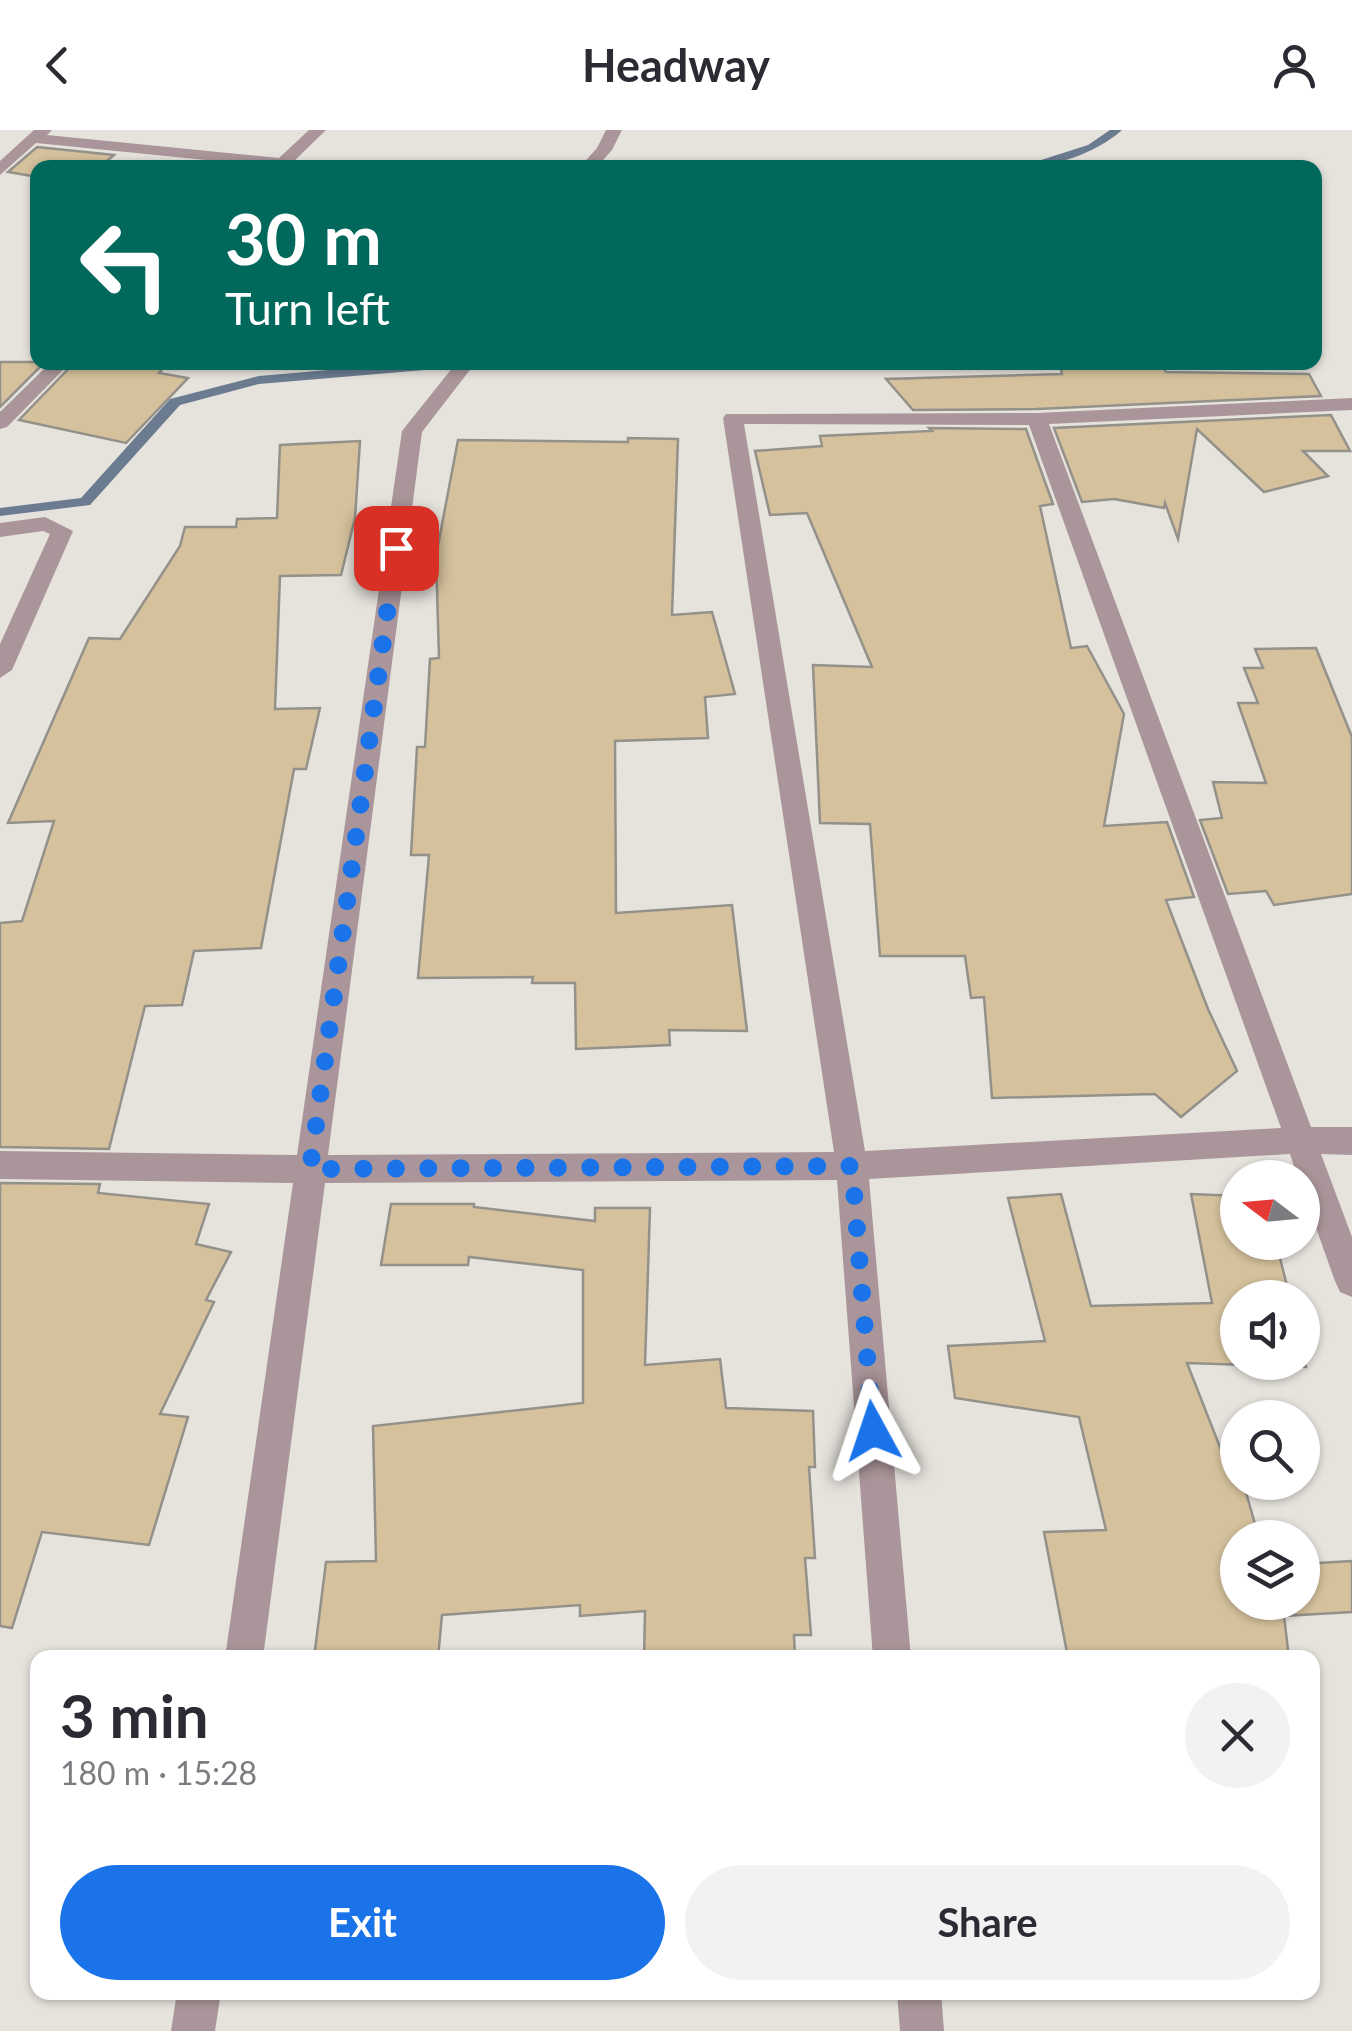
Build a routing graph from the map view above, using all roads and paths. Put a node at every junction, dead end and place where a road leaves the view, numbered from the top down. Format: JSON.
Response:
{"nodes":[{"id":1,"x":318,"y":130,"type":"edge"},
{"id":2,"x":614,"y":130,"type":"edge"},
{"id":3,"x":30,"y":134,"type":"edge"},
{"id":4,"x":239,"y":160,"type":"edge"},
{"id":5,"x":285,"y":160,"type":"edge"},
{"id":6,"x":595,"y":160,"type":"edge"},
{"id":7,"x":0,"y":170,"type":"edge"},
{"id":8,"x":54,"y":370,"type":"edge"},
{"id":9,"x":461,"y":370,"type":"edge"},
{"id":10,"x":1352,"y":404,"type":"edge"},
{"id":11,"x":1036,"y":418,"type":"junction"},
{"id":12,"x":0,"y":423,"type":"edge"},
{"id":13,"x":0,"y":530,"type":"edge"},
{"id":14,"x":0,"y":670,"type":"edge"},
{"id":15,"x":1302,"y":1140,"type":"junction"},
{"id":16,"x":1352,"y":1141,"type":"edge"},
{"id":17,"x":0,"y":1165,"type":"edge"},
{"id":18,"x":852,"y":1166,"type":"junction"},
{"id":19,"x":310,"y":1169,"type":"junction"},
{"id":20,"x":1352,"y":1281,"type":"edge"},
{"id":21,"x":245,"y":1650,"type":"edge"},
{"id":22,"x":891,"y":1650,"type":"edge"},
{"id":23,"x":198,"y":2000,"type":"edge"},
{"id":24,"x":919,"y":2000,"type":"edge"},
{"id":25,"x":194,"y":2031,"type":"edge"},
{"id":26,"x":922,"y":2031,"type":"edge"}],
"edges":[{"from":1,"to":5,"type":"street"},
{"from":2,"to":6,"type":"street"},
{"from":3,"to":4,"type":"street"},
{"from":3,"to":7,"type":"street"},
{"from":8,"to":12,"type":"street"},
{"from":9,"to":19,"type":"street"},
{"from":10,"to":11,"type":"street"},
{"from":11,"to":15,"type":"street"},
{"from":11,"to":18,"type":"street"},
{"from":13,"to":14,"type":"street"},
{"from":15,"to":16,"type":"street"},
{"from":15,"to":18,"type":"street"},
{"from":15,"to":20,"type":"street"},
{"from":17,"to":19,"type":"street"},
{"from":18,"to":19,"type":"street"},
{"from":18,"to":22,"type":"street"},
{"from":19,"to":21,"type":"street"},
{"from":23,"to":25,"type":"street"},
{"from":24,"to":26,"type":"street"}]}
